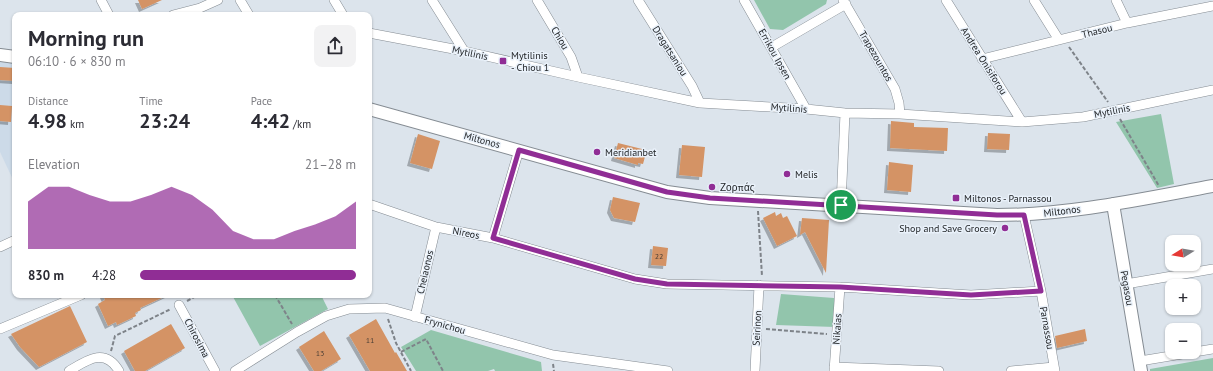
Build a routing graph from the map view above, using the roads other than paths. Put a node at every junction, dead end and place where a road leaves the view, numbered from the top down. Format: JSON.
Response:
{"nodes":[{"id":1,"x":101,"y":0,"type":"edge"},
{"id":2,"x":218,"y":0,"type":"edge"},
{"id":3,"x":240,"y":0,"type":"edge"},
{"id":4,"x":334,"y":0,"type":"edge"},
{"id":5,"x":432,"y":0,"type":"edge"},
{"id":6,"x":537,"y":0,"type":"edge"},
{"id":7,"x":638,"y":0,"type":"edge"},
{"id":8,"x":744,"y":0,"type":"edge"},
{"id":9,"x":946,"y":0,"type":"edge"},
{"id":10,"x":1034,"y":0,"type":"edge"},
{"id":11,"x":1116,"y":0,"type":"edge"},
{"id":12,"x":844,"y":2,"type":"edge"},
{"id":13,"x":1213,"y":6,"type":"edge"},
{"id":14,"x":107,"y":12,"type":"edge"},
{"id":15,"x":185,"y":12,"type":"edge"},
{"id":16,"x":247,"y":12,"type":"edge"},
{"id":17,"x":341,"y":12,"type":"edge"},
{"id":18,"x":1127,"y":23,"type":"junction"},
{"id":19,"x":372,"y":34,"type":"edge"},
{"id":20,"x":1059,"y":40,"type":"junction"},
{"id":21,"x":772,"y":47,"type":"junction"},
{"id":22,"x":464,"y":51,"type":"junction"},
{"id":23,"x":0,"y":55,"type":"edge"},
{"id":24,"x":12,"y":57,"type":"edge"},
{"id":25,"x":982,"y":59,"type":"junction"},
{"id":26,"x":578,"y":77,"type":"junction"},
{"id":27,"x":1213,"y":90,"type":"edge"},
{"id":28,"x":700,"y":103,"type":"junction"},
{"id":29,"x":806,"y":109,"type":"junction"},
{"id":30,"x":372,"y":110,"type":"edge"},
{"id":31,"x":845,"y":113,"type":"junction"},
{"id":32,"x":900,"y":114,"type":"junction"},
{"id":33,"x":1022,"y":122,"type":"junction"},
{"id":34,"x":519,"y":150,"type":"junction"},
{"id":35,"x":1213,"y":186,"type":"edge"},
{"id":36,"x":1113,"y":204,"type":"junction"},
{"id":37,"x":372,"y":205,"type":"edge"},
{"id":38,"x":841,"y":205,"type":"junction"},
{"id":39,"x":1024,"y":215,"type":"junction"},
{"id":40,"x":436,"y":227,"type":"junction"},
{"id":41,"x":493,"y":238,"type":"junction"},
{"id":42,"x":12,"y":241,"type":"edge"},
{"id":43,"x":0,"y":247,"type":"edge"},
{"id":44,"x":1213,"y":269,"type":"edge"},
{"id":45,"x":1126,"y":284,"type":"junction"},
{"id":46,"x":761,"y":286,"type":"junction"},
{"id":47,"x":840,"y":287,"type":"junction"},
{"id":48,"x":1041,"y":291,"type":"junction"},
{"id":49,"x":74,"y":298,"type":"edge"},
{"id":50,"x":179,"y":305,"type":"road end"},
{"id":51,"x":415,"y":317,"type":"junction"},
{"id":52,"x":0,"y":329,"type":"edge"},
{"id":53,"x":1213,"y":349,"type":"edge"},
{"id":54,"x":1141,"y":366,"type":"edge"},
{"id":55,"x":834,"y":369,"type":"edge"},
{"id":56,"x":1055,"y":369,"type":"edge"},
{"id":57,"x":69,"y":371,"type":"edge"},
{"id":58,"x":119,"y":371,"type":"edge"},
{"id":59,"x":215,"y":371,"type":"edge"},
{"id":60,"x":235,"y":371,"type":"edge"},
{"id":61,"x":659,"y":371,"type":"edge"},
{"id":62,"x":668,"y":371,"type":"edge"},
{"id":63,"x":755,"y":371,"type":"edge"},
{"id":64,"x":940,"y":371,"type":"edge"},
{"id":65,"x":1011,"y":371,"type":"edge"}],
"edges":[{"from":1,"to":14,"type":"street"},
{"from":2,"to":15,"type":"street"},
{"from":3,"to":16,"type":"street"},
{"from":4,"to":17,"type":"street"},
{"from":5,"to":22,"type":"street"},
{"from":6,"to":26,"type":"street","name":"Chiou"},
{"from":7,"to":28,"type":"street","name":"Dragatsaniou"},
{"from":8,"to":21,"type":"street","name":"Errikou Ipsen"},
{"from":9,"to":25,"type":"street","name":"Andrea Onisiforou"},
{"from":10,"to":20,"type":"street"},
{"from":11,"to":18,"type":"street"},
{"from":12,"to":21,"type":"street"},
{"from":12,"to":32,"type":"street","name":"Trapezountos"},
{"from":13,"to":18,"type":"street","name":"Thasou"},
{"from":18,"to":20,"type":"street","name":"Thasou"},
{"from":19,"to":22,"type":"street","name":"Mytilinis"},
{"from":20,"to":25,"type":"street","name":"Thasou"},
{"from":21,"to":29,"type":"street","name":"Errikou Ipsen"},
{"from":22,"to":26,"type":"street","name":"Mytilinis"},
{"from":23,"to":24,"type":"street"},
{"from":25,"to":33,"type":"street","name":"Andrea Onisiforou"},
{"from":26,"to":28,"type":"street","name":"Mytilinis"},
{"from":27,"to":33,"type":"street","name":"Mytilinis"},
{"from":28,"to":29,"type":"street","name":"Mytilinis"},
{"from":29,"to":31,"type":"street","name":"Mytilinis"},
{"from":30,"to":34,"type":"street","name":"Miltonos"},
{"from":31,"to":32,"type":"street","name":"Mytilinis"},
{"from":31,"to":38,"type":"street"},
{"from":32,"to":33,"type":"street","name":"Mytilinis"},
{"from":34,"to":38,"type":"street","name":"Miltonos"},
{"from":34,"to":41,"type":"street"},
{"from":35,"to":36,"type":"street","name":"Miltonos"},
{"from":36,"to":39,"type":"street","name":"Miltonos"},
{"from":36,"to":45,"type":"street","name":"Pegasou"},
{"from":37,"to":40,"type":"street","name":"Nireos"},
{"from":38,"to":39,"type":"street","name":"Miltonos"},
{"from":39,"to":48,"type":"street","name":"Parnassou"},
{"from":40,"to":41,"type":"street","name":"Nireos"},
{"from":40,"to":51,"type":"street","name":"Cheiaonos"},
{"from":41,"to":46,"type":"street","name":"Nireos"},
{"from":42,"to":43,"type":"street"},
{"from":44,"to":45,"type":"street"},
{"from":45,"to":54,"type":"street","name":"Pegasou"},
{"from":46,"to":47,"type":"street","name":"Nireos"},
{"from":46,"to":63,"type":"street","name":"Seirinon"},
{"from":47,"to":48,"type":"street","name":"Nireos"},
{"from":47,"to":55,"type":"street","name":"Nikaias"},
{"from":48,"to":56,"type":"street","name":"Parnassou"},
{"from":49,"to":52,"type":"street"},
{"from":50,"to":59,"type":"street","name":"Chirosima"},
{"from":51,"to":60,"type":"street","name":"Frynichou"},
{"from":51,"to":61,"type":"street","name":"Frynichou"},
{"from":53,"to":54,"type":"street"},
{"from":55,"to":64,"type":"street"},
{"from":56,"to":65,"type":"street"},
{"from":57,"to":58,"type":"street"},
{"from":61,"to":62,"type":"street","name":"Frynichou"}]}
